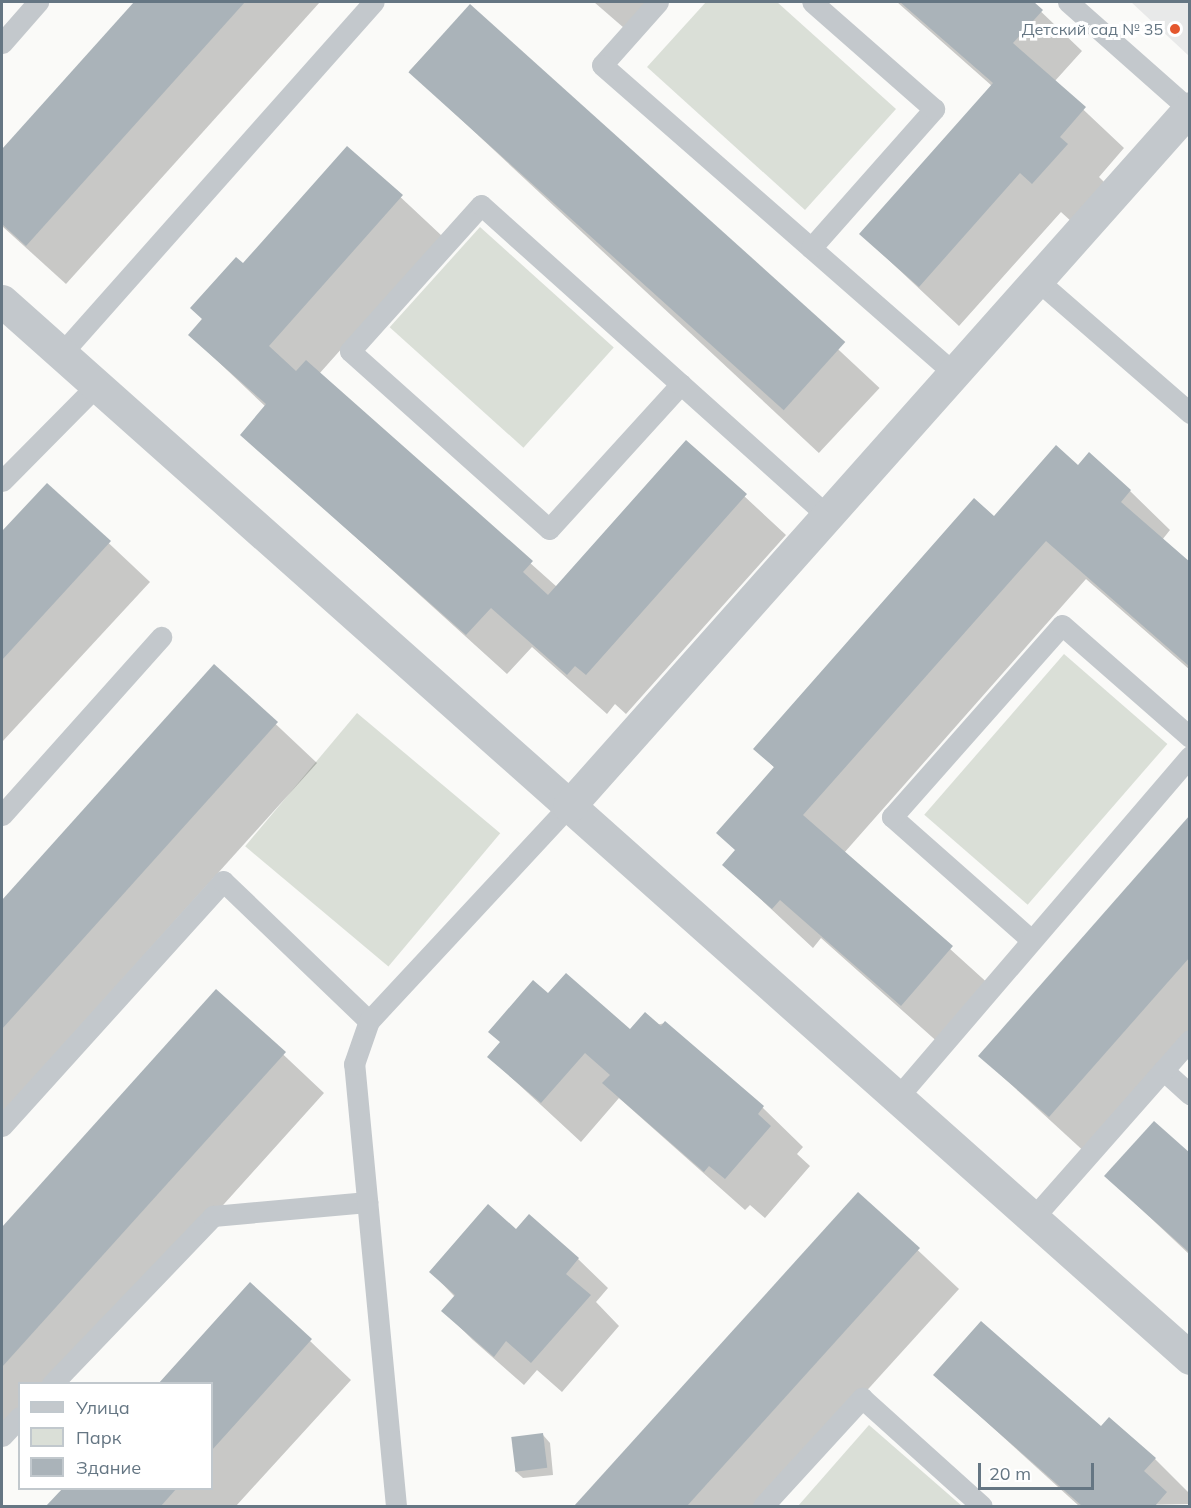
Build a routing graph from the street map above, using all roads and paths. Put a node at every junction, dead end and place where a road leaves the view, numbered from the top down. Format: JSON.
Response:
{"nodes":[{"id":1,"x":38,"y":2,"type":"edge"},
{"id":2,"x":375,"y":2,"type":"edge"},
{"id":3,"x":658,"y":2,"type":"edge"},
{"id":4,"x":812,"y":2,"type":"edge"},
{"id":5,"x":1068,"y":2,"type":"edge"},
{"id":6,"x":2,"y":43,"type":"edge"},
{"id":7,"x":1189,"y":108,"type":"edge"},
{"id":8,"x":812,"y":248,"type":"junction"},
{"id":9,"x":1037,"y":280,"type":"junction"},
{"id":10,"x":2,"y":301,"type":"edge"},
{"id":11,"x":61,"y":354,"type":"junction"},
{"id":12,"x":954,"y":373,"type":"junction"},
{"id":13,"x":681,"y":384,"type":"junction"},
{"id":14,"x":97,"y":385,"type":"junction"},
{"id":15,"x":1190,"y":413,"type":"edge"},
{"id":16,"x":2,"y":481,"type":"edge"},
{"id":17,"x":828,"y":516,"type":"junction"},
{"id":18,"x":161,"y":637,"type":"dead end"},
{"id":19,"x":1190,"y":737,"type":"edge"},
{"id":20,"x":1190,"y":756,"type":"edge"},
{"id":21,"x":569,"y":806,"type":"junction"},
{"id":22,"x":2,"y":815,"type":"edge"},
{"id":23,"x":1029,"y":938,"type":"junction"},
{"id":24,"x":369,"y":1021,"type":"junction"},
{"id":25,"x":1190,"y":1040,"type":"edge"},
{"id":26,"x":1163,"y":1070,"type":"junction"},
{"id":27,"x":1190,"y":1094,"type":"edge"},
{"id":28,"x":897,"y":1098,"type":"junction"},
{"id":29,"x":2,"y":1126,"type":"edge"},
{"id":30,"x":367,"y":1202,"type":"junction"},
{"id":31,"x":1033,"y":1218,"type":"junction"},
{"id":32,"x":1190,"y":1358,"type":"edge"},
{"id":33,"x":53,"y":1382,"type":"edge"},
{"id":34,"x":18,"y":1420,"type":"edge"},
{"id":35,"x":2,"y":1436,"type":"edge"},
{"id":36,"x":396,"y":1506,"type":"edge"},
{"id":37,"x":763,"y":1506,"type":"edge"},
{"id":38,"x":982,"y":1506,"type":"edge"}],
"edges":[{"from":1,"to":6,"type":"lane"},
{"from":2,"to":11,"type":"lane"},
{"from":3,"to":8,"type":"lane"},
{"from":4,"to":8,"type":"lane"},
{"from":5,"to":7,"type":"lane"},
{"from":7,"to":9,"type":"street"},
{"from":8,"to":12,"type":"lane"},
{"from":9,"to":12,"type":"street"},
{"from":9,"to":15,"type":"lane"},
{"from":10,"to":11,"type":"street"},
{"from":11,"to":14,"type":"street"},
{"from":12,"to":17,"type":"street"},
{"from":13,"to":13,"type":"lane"},
{"from":13,"to":17,"type":"lane"},
{"from":14,"to":16,"type":"lane"},
{"from":14,"to":21,"type":"street"},
{"from":17,"to":21,"type":"street"},
{"from":18,"to":22,"type":"lane"},
{"from":19,"to":23,"type":"lane"},
{"from":20,"to":23,"type":"lane"},
{"from":21,"to":24,"type":"lane"},
{"from":21,"to":28,"type":"street"},
{"from":23,"to":28,"type":"lane"},
{"from":24,"to":29,"type":"lane"},
{"from":24,"to":30,"type":"lane"},
{"from":25,"to":26,"type":"lane"},
{"from":26,"to":27,"type":"lane"},
{"from":26,"to":31,"type":"lane"},
{"from":28,"to":31,"type":"street"},
{"from":30,"to":33,"type":"lane"},
{"from":30,"to":36,"type":"lane"},
{"from":31,"to":32,"type":"street"},
{"from":34,"to":35,"type":"lane"},
{"from":37,"to":38,"type":"lane"}]}
